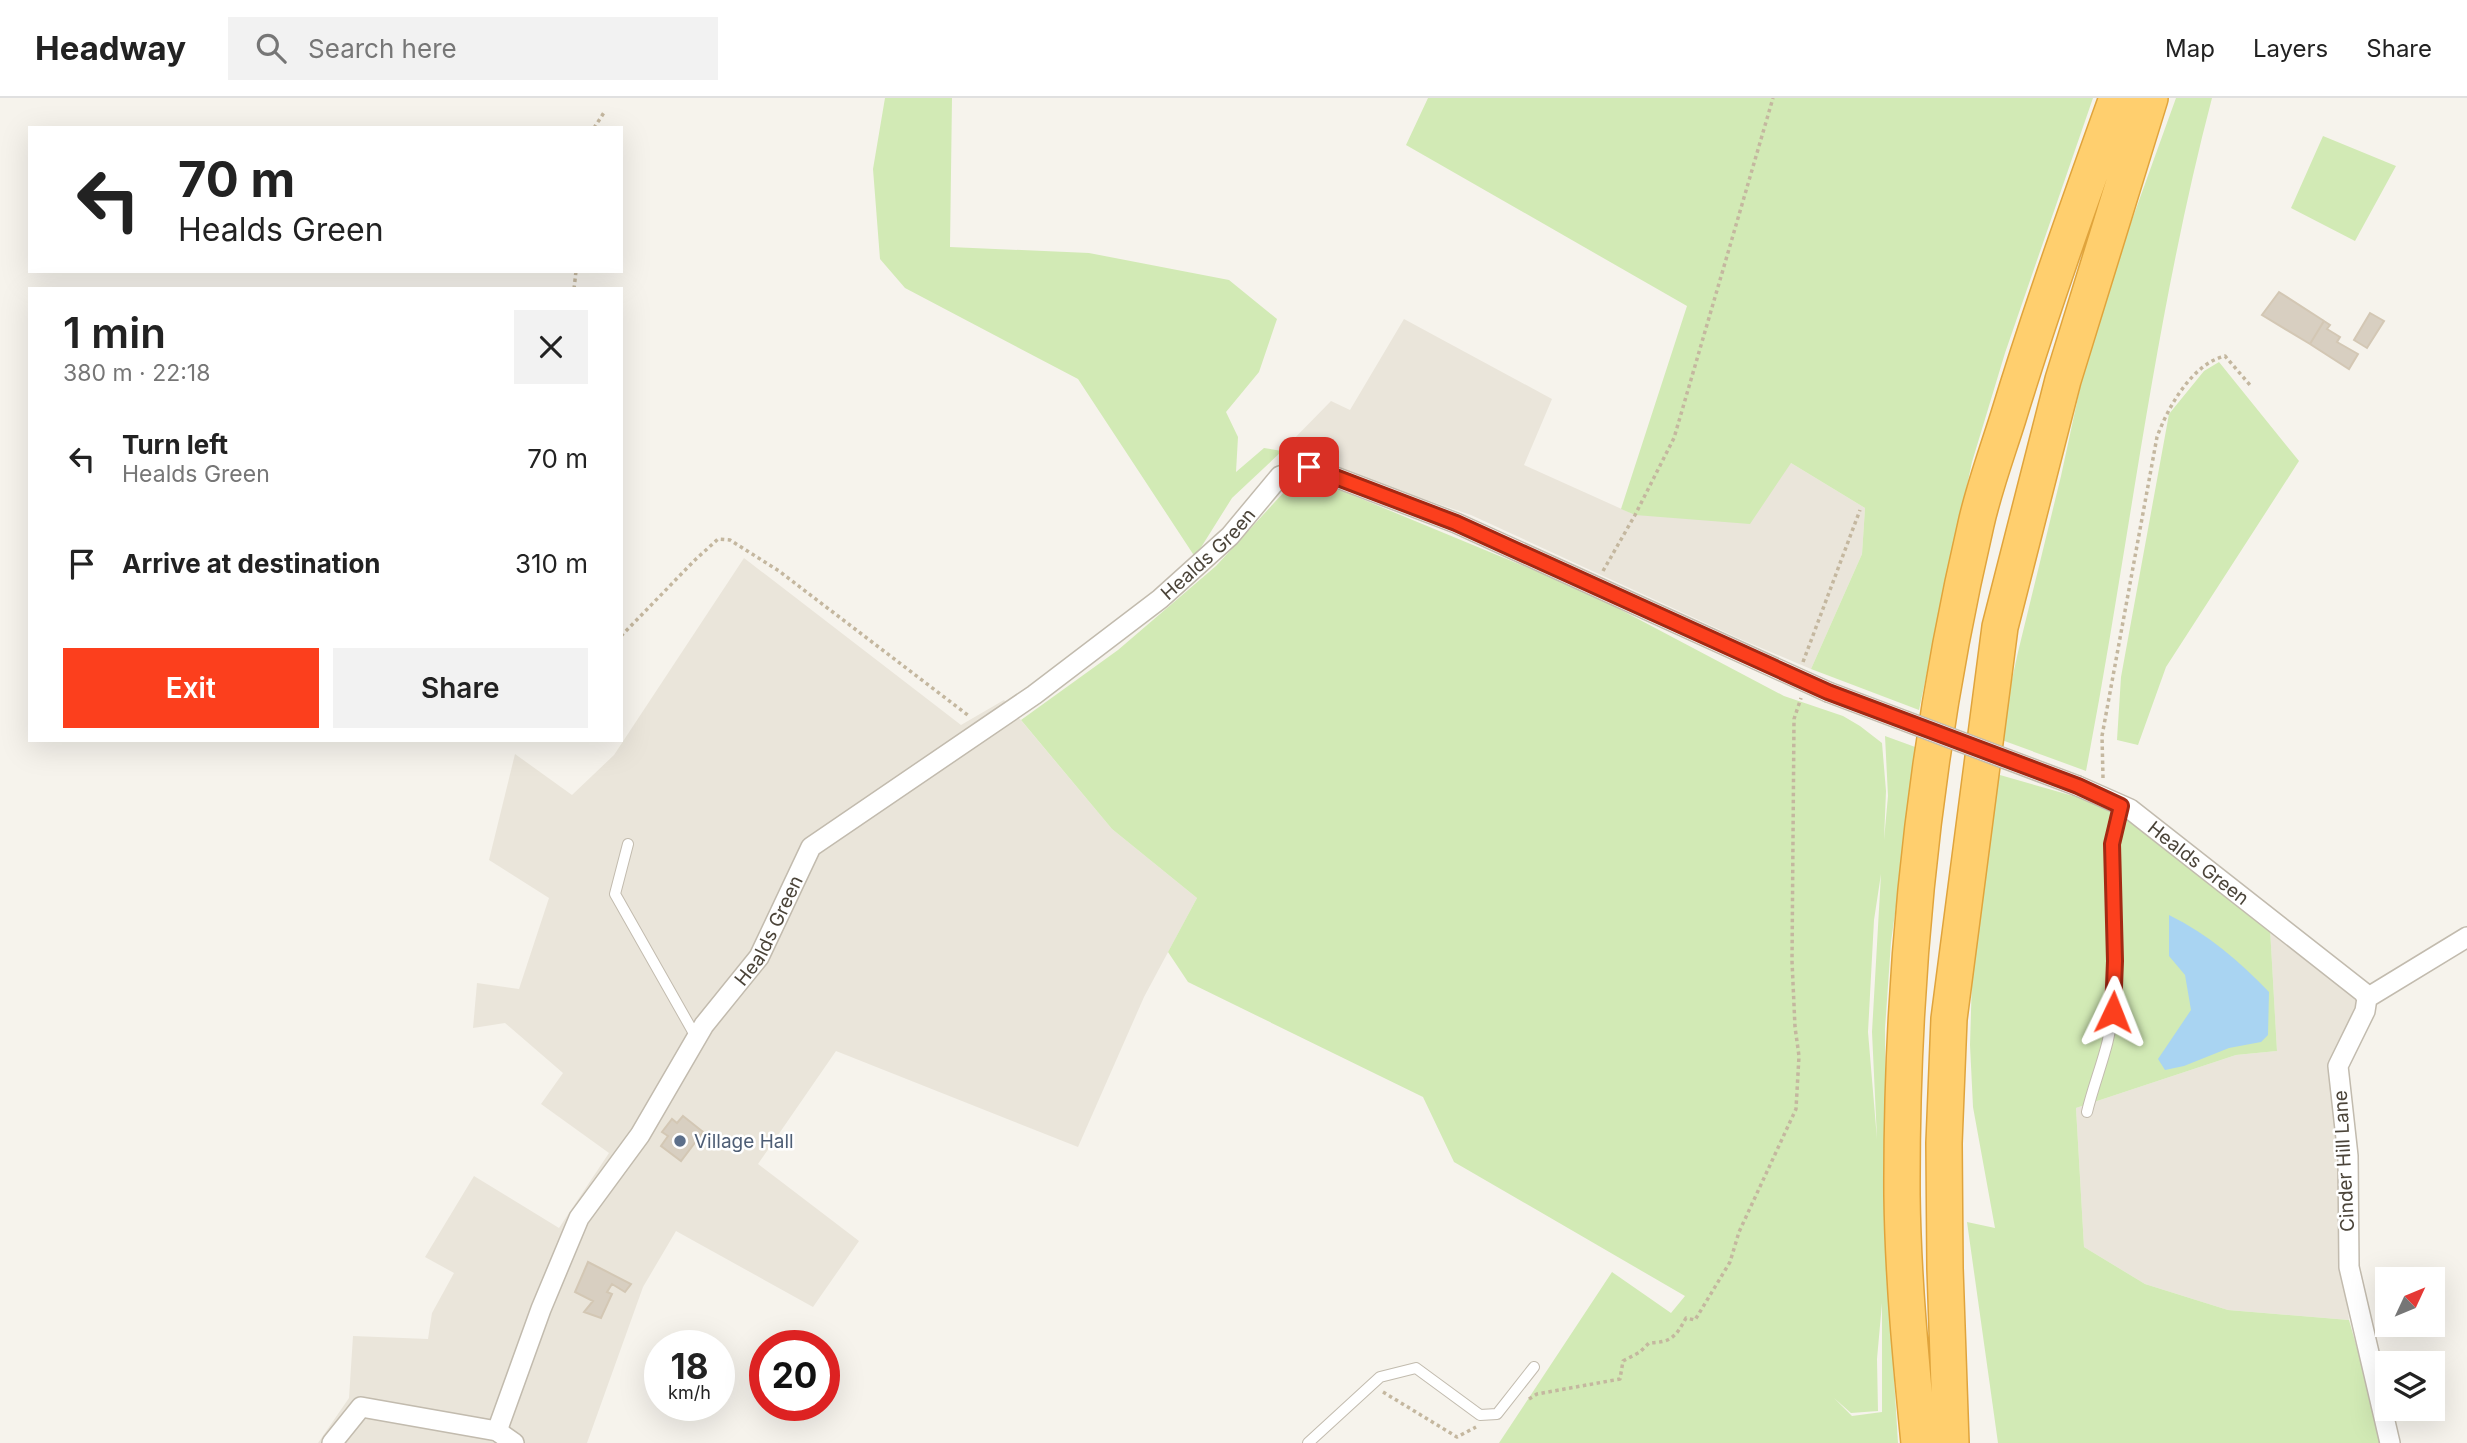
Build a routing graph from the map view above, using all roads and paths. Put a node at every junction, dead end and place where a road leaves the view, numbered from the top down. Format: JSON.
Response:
{"nodes":[{"id":1,"x":1773,"y":98,"type":"edge"},
{"id":2,"x":2117,"y":98,"type":"edge"},
{"id":3,"x":2150,"y":98,"type":"edge"},
{"id":4,"x":605,"y":111,"type":"dead end"},
{"id":5,"x":595,"y":126,"type":"edge"},
{"id":6,"x":2250,"y":385,"type":"dead end"},
{"id":7,"x":1860,"y":510,"type":"dead end"},
{"id":8,"x":1594,"y":586,"type":"junction"},
{"id":9,"x":623,"y":634,"type":"edge"},
{"id":10,"x":1799,"y":687,"type":"junction"},
{"id":11,"x":985,"y":728,"type":"junction"},
{"id":12,"x":2103,"y":797,"type":"junction"},
{"id":13,"x":2121,"y":806,"type":"junction"},
{"id":14,"x":628,"y":844,"type":"dead end"},
{"id":15,"x":2467,"y":937,"type":"edge"},
{"id":16,"x":2367,"y":998,"type":"junction"},
{"id":17,"x":696,"y":1038,"type":"junction"},
{"id":18,"x":2087,"y":1112,"type":"dead end"},
{"id":19,"x":1534,"y":1367,"type":"dead end"},
{"id":20,"x":1371,"y":1385,"type":"junction"},
{"id":21,"x":1526,"y":1400,"type":"dead end"},
{"id":22,"x":1480,"y":1425,"type":"dead end"},
{"id":23,"x":497,"y":1432,"type":"junction"},
{"id":24,"x":332,"y":1443,"type":"edge"},
{"id":25,"x":514,"y":1443,"type":"edge"},
{"id":26,"x":1308,"y":1443,"type":"edge"},
{"id":27,"x":1919,"y":1443,"type":"edge"},
{"id":28,"x":1951,"y":1443,"type":"edge"},
{"id":29,"x":2389,"y":1443,"type":"edge"}],
"edges":[{"from":1,"to":8,"type":"path"},
{"from":2,"to":27,"type":"highway"},
{"from":3,"to":28,"type":"highway"},
{"from":4,"to":5,"type":"path"},
{"from":6,"to":12,"type":"path"},
{"from":7,"to":10,"type":"path"},
{"from":8,"to":10,"type":"street","name":"Healds Green"},
{"from":8,"to":11,"type":"street","name":"Healds Green"},
{"from":9,"to":11,"type":"path"},
{"from":10,"to":12,"type":"street","name":"Healds Green","bridge":true},
{"from":10,"to":21,"type":"path"},
{"from":11,"to":17,"type":"street","name":"Healds Green"},
{"from":12,"to":13,"type":"street","name":"Healds Green"},
{"from":13,"to":16,"type":"street","name":"Healds Green"},
{"from":13,"to":18,"type":"lane"},
{"from":14,"to":17,"type":"lane"},
{"from":15,"to":16,"type":"street"},
{"from":16,"to":29,"type":"street","name":"Cinder Hill Lane"},
{"from":17,"to":23,"type":"street","name":"Healds Green"},
{"from":19,"to":20,"type":"lane"},
{"from":20,"to":22,"type":"path"},
{"from":20,"to":26,"type":"lane"},
{"from":23,"to":24,"type":"street"},
{"from":23,"to":25,"type":"street"}]}
